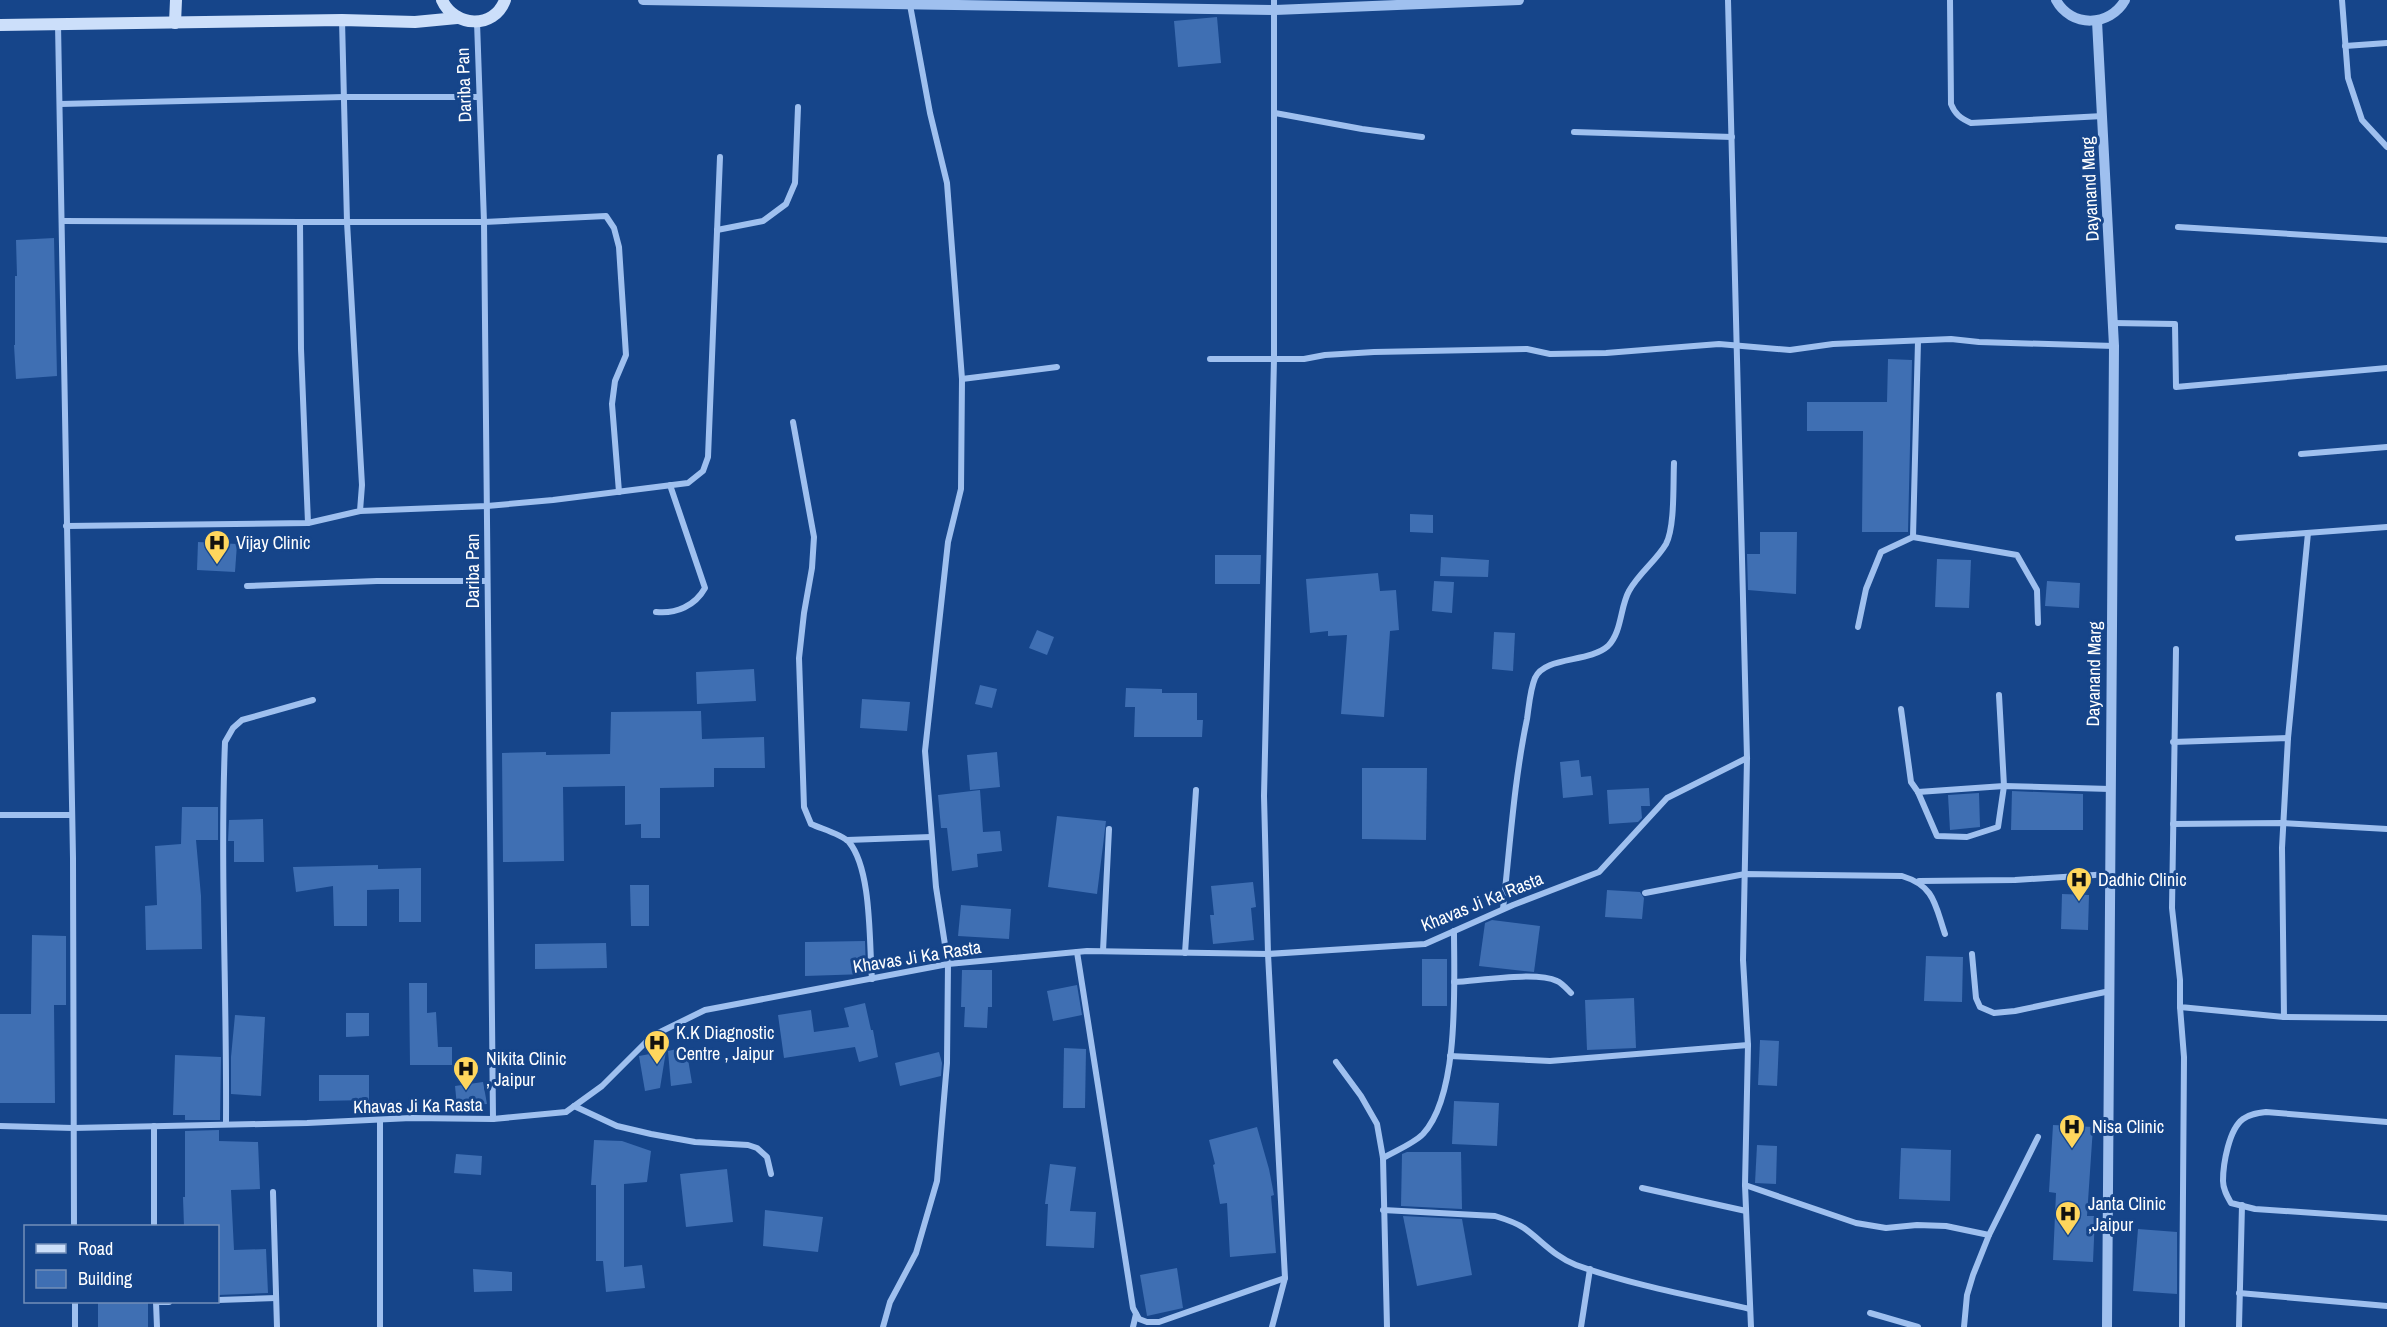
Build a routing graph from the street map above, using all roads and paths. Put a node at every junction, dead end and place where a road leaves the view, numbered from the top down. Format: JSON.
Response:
{"nodes":[{"id":1,"x":176,"y":0,"type":"edge"},
{"id":2,"x":442,"y":0,"type":"edge"},
{"id":3,"x":505,"y":0,"type":"edge"},
{"id":4,"x":643,"y":0,"type":"edge"},
{"id":5,"x":799,"y":0,"type":"edge"},
{"id":6,"x":1519,"y":0,"type":"edge"},
{"id":7,"x":1728,"y":0,"type":"edge"},
{"id":8,"x":1950,"y":0,"type":"edge"},
{"id":9,"x":2056,"y":0,"type":"edge"},
{"id":10,"x":2124,"y":0,"type":"edge"},
{"id":11,"x":2342,"y":0,"type":"edge"},
{"id":12,"x":910,"y":5,"type":"junction"},
{"id":13,"x":1274,"y":5,"type":"edge"},
{"id":14,"x":457,"y":18,"type":"junction"},
{"id":15,"x":342,"y":20,"type":"junction"},
{"id":16,"x":2097,"y":21,"type":"junction"},
{"id":17,"x":477,"y":22,"type":"junction"},
{"id":18,"x":58,"y":23,"type":"junction"},
{"id":19,"x":175,"y":23,"type":"junction"},
{"id":20,"x":0,"y":24,"type":"edge"},
{"id":21,"x":2387,"y":43,"type":"edge"},
{"id":22,"x":2345,"y":46,"type":"junction"},
{"id":23,"x":344,"y":97,"type":"junction"},
{"id":24,"x":479,"y":97,"type":"junction"},
{"id":25,"x":60,"y":104,"type":"junction"},
{"id":26,"x":798,"y":107,"type":"dead end"},
{"id":27,"x":1275,"y":113,"type":"junction"},
{"id":28,"x":2103,"y":116,"type":"junction"},
{"id":29,"x":1574,"y":132,"type":"dead end"},
{"id":30,"x":1422,"y":137,"type":"dead end"},
{"id":31,"x":1732,"y":137,"type":"junction"},
{"id":32,"x":2387,"y":147,"type":"edge"},
{"id":33,"x":720,"y":157,"type":"dead end"},
{"id":34,"x":62,"y":221,"type":"junction"},
{"id":35,"x":300,"y":222,"type":"junction"},
{"id":36,"x":347,"y":222,"type":"junction"},
{"id":37,"x":484,"y":222,"type":"junction"},
{"id":38,"x":2178,"y":227,"type":"dead end"},
{"id":39,"x":717,"y":230,"type":"junction"},
{"id":40,"x":2387,"y":240,"type":"edge"},
{"id":41,"x":2113,"y":322,"type":"junction"},
{"id":42,"x":1918,"y":341,"type":"junction"},
{"id":43,"x":1737,"y":346,"type":"junction"},
{"id":44,"x":2114,"y":346,"type":"junction"},
{"id":45,"x":1210,"y":359,"type":"dead end"},
{"id":46,"x":1274,"y":359,"type":"junction"},
{"id":47,"x":1056,"y":367,"type":"dead end"},
{"id":48,"x":2387,"y":368,"type":"edge"},
{"id":49,"x":962,"y":379,"type":"junction"},
{"id":50,"x":793,"y":422,"type":"dead end"},
{"id":51,"x":2387,"y":447,"type":"edge"},
{"id":52,"x":2301,"y":454,"type":"dead end"},
{"id":53,"x":1674,"y":463,"type":"dead end"},
{"id":54,"x":670,"y":485,"type":"junction"},
{"id":55,"x":619,"y":492,"type":"junction"},
{"id":56,"x":487,"y":506,"type":"junction"},
{"id":57,"x":360,"y":511,"type":"junction"},
{"id":58,"x":308,"y":522,"type":"junction"},
{"id":59,"x":66,"y":526,"type":"junction"},
{"id":60,"x":2387,"y":527,"type":"edge"},
{"id":61,"x":2308,"y":533,"type":"junction"},
{"id":62,"x":1913,"y":537,"type":"junction"},
{"id":63,"x":2238,"y":538,"type":"dead end"},
{"id":64,"x":487,"y":581,"type":"junction"},
{"id":65,"x":247,"y":586,"type":"dead end"},
{"id":66,"x":656,"y":612,"type":"dead end"},
{"id":67,"x":2038,"y":623,"type":"dead end"},
{"id":68,"x":1858,"y":627,"type":"dead end"},
{"id":69,"x":2176,"y":650,"type":"dead end"},
{"id":70,"x":1999,"y":695,"type":"dead end"},
{"id":71,"x":313,"y":700,"type":"dead end"},
{"id":72,"x":1901,"y":709,"type":"dead end"},
{"id":73,"x":2288,"y":738,"type":"junction"},
{"id":74,"x":2174,"y":742,"type":"junction"},
{"id":75,"x":1747,"y":758,"type":"junction"},
{"id":76,"x":2004,"y":786,"type":"junction"},
{"id":77,"x":2110,"y":789,"type":"junction"},
{"id":78,"x":1196,"y":790,"type":"dead end"},
{"id":79,"x":1918,"y":792,"type":"junction"},
{"id":80,"x":0,"y":815,"type":"edge"},
{"id":81,"x":72,"y":815,"type":"junction"},
{"id":82,"x":2283,"y":823,"type":"junction"},
{"id":83,"x":2173,"y":824,"type":"junction"},
{"id":84,"x":1109,"y":829,"type":"dead end"},
{"id":85,"x":2387,"y":829,"type":"edge"},
{"id":86,"x":931,"y":837,"type":"junction"},
{"id":87,"x":847,"y":840,"type":"junction"},
{"id":88,"x":1745,"y":874,"type":"junction"},
{"id":89,"x":2110,"y":874,"type":"junction"},
{"id":90,"x":1919,"y":881,"type":"junction"},
{"id":91,"x":1645,"y":893,"type":"dead end"},
{"id":92,"x":1503,"y":909,"type":"junction"},
{"id":93,"x":1454,"y":931,"type":"junction"},
{"id":94,"x":1945,"y":934,"type":"dead end"},
{"id":95,"x":1103,"y":951,"type":"junction"},
{"id":96,"x":1077,"y":952,"type":"junction"},
{"id":97,"x":1185,"y":953,"type":"junction"},
{"id":98,"x":1268,"y":954,"type":"junction"},
{"id":99,"x":1972,"y":954,"type":"dead end"},
{"id":100,"x":948,"y":964,"type":"junction"},
{"id":101,"x":872,"y":979,"type":"junction"},
{"id":102,"x":1454,"y":982,"type":"junction"},
{"id":103,"x":2109,"y":991,"type":"junction"},
{"id":104,"x":1572,"y":993,"type":"dead end"},
{"id":105,"x":2180,"y":1007,"type":"junction"},
{"id":106,"x":2284,"y":1017,"type":"junction"},
{"id":107,"x":2387,"y":1018,"type":"edge"},
{"id":108,"x":1748,"y":1045,"type":"junction"},
{"id":109,"x":1450,"y":1056,"type":"junction"},
{"id":110,"x":1336,"y":1062,"type":"dead end"},
{"id":111,"x":574,"y":1106,"type":"junction"},
{"id":112,"x":493,"y":1119,"type":"junction"},
{"id":113,"x":380,"y":1120,"type":"junction"},
{"id":114,"x":2387,"y":1122,"type":"edge"},
{"id":115,"x":226,"y":1123,"type":"junction"},
{"id":116,"x":0,"y":1126,"type":"edge"},
{"id":117,"x":154,"y":1126,"type":"junction"},
{"id":118,"x":73,"y":1128,"type":"junction"},
{"id":119,"x":2038,"y":1137,"type":"dead end"},
{"id":120,"x":1383,"y":1158,"type":"junction"},
{"id":121,"x":771,"y":1174,"type":"dead end"},
{"id":122,"x":1746,"y":1185,"type":"junction"},
{"id":123,"x":1642,"y":1188,"type":"dead end"},
{"id":124,"x":273,"y":1192,"type":"dead end"},
{"id":125,"x":2242,"y":1205,"type":"junction"},
{"id":126,"x":1383,"y":1210,"type":"junction"},
{"id":127,"x":1746,"y":1211,"type":"junction"},
{"id":128,"x":2387,"y":1218,"type":"edge"},
{"id":129,"x":74,"y":1225,"type":"edge"},
{"id":130,"x":154,"y":1225,"type":"edge"},
{"id":131,"x":1989,"y":1235,"type":"junction"},
{"id":132,"x":1590,"y":1269,"type":"junction"},
{"id":133,"x":1285,"y":1278,"type":"junction"},
{"id":134,"x":2239,"y":1293,"type":"junction"},
{"id":135,"x":276,"y":1298,"type":"junction"},
{"id":136,"x":219,"y":1300,"type":"edge"},
{"id":137,"x":75,"y":1303,"type":"edge"},
{"id":138,"x":156,"y":1303,"type":"edge"},
{"id":139,"x":2387,"y":1306,"type":"edge"},
{"id":140,"x":1750,"y":1310,"type":"junction"},
{"id":141,"x":1870,"y":1313,"type":"dead end"},
{"id":142,"x":1136,"y":1314,"type":"junction"},
{"id":143,"x":75,"y":1327,"type":"edge"},
{"id":144,"x":157,"y":1327,"type":"edge"},
{"id":145,"x":277,"y":1327,"type":"edge"},
{"id":146,"x":381,"y":1327,"type":"edge"},
{"id":147,"x":883,"y":1327,"type":"edge"},
{"id":148,"x":1133,"y":1327,"type":"edge"},
{"id":149,"x":1272,"y":1327,"type":"edge"},
{"id":150,"x":1387,"y":1327,"type":"edge"},
{"id":151,"x":1581,"y":1327,"type":"edge"},
{"id":152,"x":1751,"y":1327,"type":"edge"},
{"id":153,"x":1918,"y":1327,"type":"edge"},
{"id":154,"x":1964,"y":1327,"type":"edge"},
{"id":155,"x":2107,"y":1327,"type":"edge"},
{"id":156,"x":2182,"y":1327,"type":"edge"},
{"id":157,"x":2239,"y":1327,"type":"edge"}],
"edges":[{"from":1,"to":19,"type":"main road"},
{"from":2,"to":14,"type":"main road"},
{"from":3,"to":17,"type":"main road"},
{"from":4,"to":5,"type":"street"},
{"from":5,"to":12,"type":"street"},
{"from":6,"to":13,"type":"street"},
{"from":7,"to":31,"type":"street"},
{"from":8,"to":28,"type":"street"},
{"from":9,"to":16,"type":"street"},
{"from":10,"to":16,"type":"street"},
{"from":11,"to":22,"type":"street"},
{"from":12,"to":13,"type":"street"},
{"from":12,"to":49,"type":"street"},
{"from":13,"to":27,"type":"street"},
{"from":14,"to":15,"type":"main road"},
{"from":14,"to":17,"type":"main road"},
{"from":15,"to":19,"type":"main road"},
{"from":15,"to":23,"type":"street"},
{"from":16,"to":28,"type":"street","name":"Dayanand Marg"},
{"from":17,"to":24,"type":"street","name":"Dariba Pan"},
{"from":18,"to":19,"type":"main road"},
{"from":18,"to":20,"type":"main road"},
{"from":18,"to":25,"type":"street"},
{"from":21,"to":22,"type":"street"},
{"from":22,"to":32,"type":"street"},
{"from":23,"to":24,"type":"street"},
{"from":23,"to":25,"type":"street"},
{"from":23,"to":36,"type":"street"},
{"from":24,"to":37,"type":"street","name":"Dariba Pan"},
{"from":25,"to":34,"type":"street"},
{"from":26,"to":39,"type":"street"},
{"from":27,"to":30,"type":"street"},
{"from":27,"to":46,"type":"street"},
{"from":28,"to":41,"type":"street","name":"Dayanand Marg"},
{"from":29,"to":31,"type":"street"},
{"from":31,"to":43,"type":"street"},
{"from":33,"to":39,"type":"street"},
{"from":34,"to":35,"type":"street"},
{"from":34,"to":59,"type":"street"},
{"from":35,"to":36,"type":"street"},
{"from":35,"to":58,"type":"street"},
{"from":36,"to":37,"type":"street"},
{"from":36,"to":57,"type":"street"},
{"from":37,"to":55,"type":"street"},
{"from":37,"to":56,"type":"street","name":"Dariba Pan"},
{"from":38,"to":40,"type":"street"},
{"from":39,"to":54,"type":"street"},
{"from":41,"to":44,"type":"street","name":"Dayanand Marg"},
{"from":41,"to":48,"type":"street"},
{"from":42,"to":43,"type":"street"},
{"from":42,"to":44,"type":"street"},
{"from":42,"to":62,"type":"street"},
{"from":43,"to":46,"type":"street"},
{"from":43,"to":75,"type":"street"},
{"from":44,"to":77,"type":"street","name":"Dayanand Marg"},
{"from":45,"to":46,"type":"street"},
{"from":46,"to":98,"type":"street"},
{"from":47,"to":49,"type":"street"},
{"from":49,"to":86,"type":"street"},
{"from":50,"to":87,"type":"street"},
{"from":51,"to":52,"type":"street"},
{"from":53,"to":92,"type":"street"},
{"from":54,"to":55,"type":"street"},
{"from":54,"to":66,"type":"street"},
{"from":55,"to":56,"type":"street"},
{"from":56,"to":57,"type":"street"},
{"from":56,"to":64,"type":"street","name":"Dariba Pan"},
{"from":57,"to":58,"type":"street"},
{"from":58,"to":59,"type":"street"},
{"from":59,"to":81,"type":"street"},
{"from":60,"to":61,"type":"street"},
{"from":61,"to":63,"type":"street"},
{"from":61,"to":73,"type":"street"},
{"from":62,"to":67,"type":"street"},
{"from":62,"to":68,"type":"street"},
{"from":64,"to":65,"type":"street"},
{"from":64,"to":112,"type":"street","name":"Dariba Pan"},
{"from":69,"to":74,"type":"street"},
{"from":70,"to":76,"type":"street"},
{"from":71,"to":115,"type":"street"},
{"from":72,"to":79,"type":"street"},
{"from":73,"to":74,"type":"street"},
{"from":73,"to":82,"type":"street"},
{"from":74,"to":83,"type":"street"},
{"from":75,"to":88,"type":"street"},
{"from":75,"to":92,"type":"street","name":"Khavas Ji Ka Rasta"},
{"from":76,"to":77,"type":"street"},
{"from":76,"to":79,"type":"street"},
{"from":76,"to":79,"type":"street"},
{"from":77,"to":89,"type":"street","name":"Dayanand Marg"},
{"from":78,"to":97,"type":"street"},
{"from":80,"to":81,"type":"street"},
{"from":81,"to":118,"type":"street"},
{"from":82,"to":83,"type":"street"},
{"from":82,"to":85,"type":"street"},
{"from":82,"to":106,"type":"street"},
{"from":83,"to":105,"type":"street"},
{"from":84,"to":95,"type":"street"},
{"from":86,"to":87,"type":"street"},
{"from":86,"to":100,"type":"street"},
{"from":87,"to":101,"type":"street"},
{"from":88,"to":90,"type":"street"},
{"from":88,"to":91,"type":"street"},
{"from":88,"to":108,"type":"street"},
{"from":89,"to":90,"type":"street"},
{"from":89,"to":103,"type":"street","name":"Dayanand Marg"},
{"from":90,"to":94,"type":"street"},
{"from":92,"to":93,"type":"street","name":"Khavas Ji Ka Rasta"},
{"from":93,"to":98,"type":"street","name":"Khavas Ji Ka Rasta"},
{"from":93,"to":102,"type":"street"},
{"from":95,"to":96,"type":"street","name":"Khavas Ji Ka Rasta"},
{"from":95,"to":97,"type":"street","name":"Khavas Ji Ka Rasta"},
{"from":96,"to":100,"type":"street","name":"Khavas Ji Ka Rasta"},
{"from":96,"to":142,"type":"street"},
{"from":97,"to":98,"type":"street","name":"Khavas Ji Ka Rasta"},
{"from":98,"to":133,"type":"street"},
{"from":99,"to":103,"type":"street"},
{"from":100,"to":101,"type":"street","name":"Khavas Ji Ka Rasta"},
{"from":100,"to":147,"type":"street"},
{"from":101,"to":111,"type":"street","name":"Khavas Ji Ka Rasta"},
{"from":102,"to":104,"type":"street"},
{"from":102,"to":109,"type":"street"},
{"from":103,"to":155,"type":"street","name":"Dayanand Marg"},
{"from":105,"to":106,"type":"street"},
{"from":105,"to":156,"type":"street"},
{"from":106,"to":107,"type":"street"},
{"from":108,"to":109,"type":"street"},
{"from":108,"to":122,"type":"street"},
{"from":109,"to":120,"type":"street"},
{"from":110,"to":120,"type":"street"},
{"from":111,"to":112,"type":"street","name":"Khavas Ji Ka Rasta"},
{"from":111,"to":121,"type":"street"},
{"from":112,"to":113,"type":"street","name":"Khavas Ji Ka Rasta"},
{"from":113,"to":115,"type":"street","name":"Khavas Ji Ka Rasta"},
{"from":113,"to":146,"type":"street"},
{"from":114,"to":125,"type":"street"},
{"from":115,"to":117,"type":"street","name":"Khavas Ji Ka Rasta"},
{"from":116,"to":118,"type":"street","name":"Khavas Ji Ka Rasta"},
{"from":117,"to":118,"type":"street","name":"Khavas Ji Ka Rasta"},
{"from":117,"to":130,"type":"street"},
{"from":118,"to":129,"type":"street"},
{"from":119,"to":131,"type":"street"},
{"from":120,"to":126,"type":"street"},
{"from":122,"to":127,"type":"street"},
{"from":122,"to":131,"type":"street"},
{"from":123,"to":127,"type":"street"},
{"from":124,"to":135,"type":"street"},
{"from":125,"to":128,"type":"street"},
{"from":125,"to":134,"type":"street"},
{"from":126,"to":132,"type":"street"},
{"from":126,"to":150,"type":"street"},
{"from":127,"to":140,"type":"street"},
{"from":131,"to":154,"type":"street"},
{"from":132,"to":140,"type":"street"},
{"from":132,"to":151,"type":"street"},
{"from":133,"to":142,"type":"street"},
{"from":133,"to":149,"type":"street"},
{"from":134,"to":139,"type":"street"},
{"from":134,"to":157,"type":"street"},
{"from":135,"to":136,"type":"street"},
{"from":135,"to":145,"type":"street"},
{"from":137,"to":143,"type":"street"},
{"from":138,"to":144,"type":"street"},
{"from":140,"to":152,"type":"street"},
{"from":141,"to":153,"type":"street"},
{"from":142,"to":148,"type":"street"}]}
